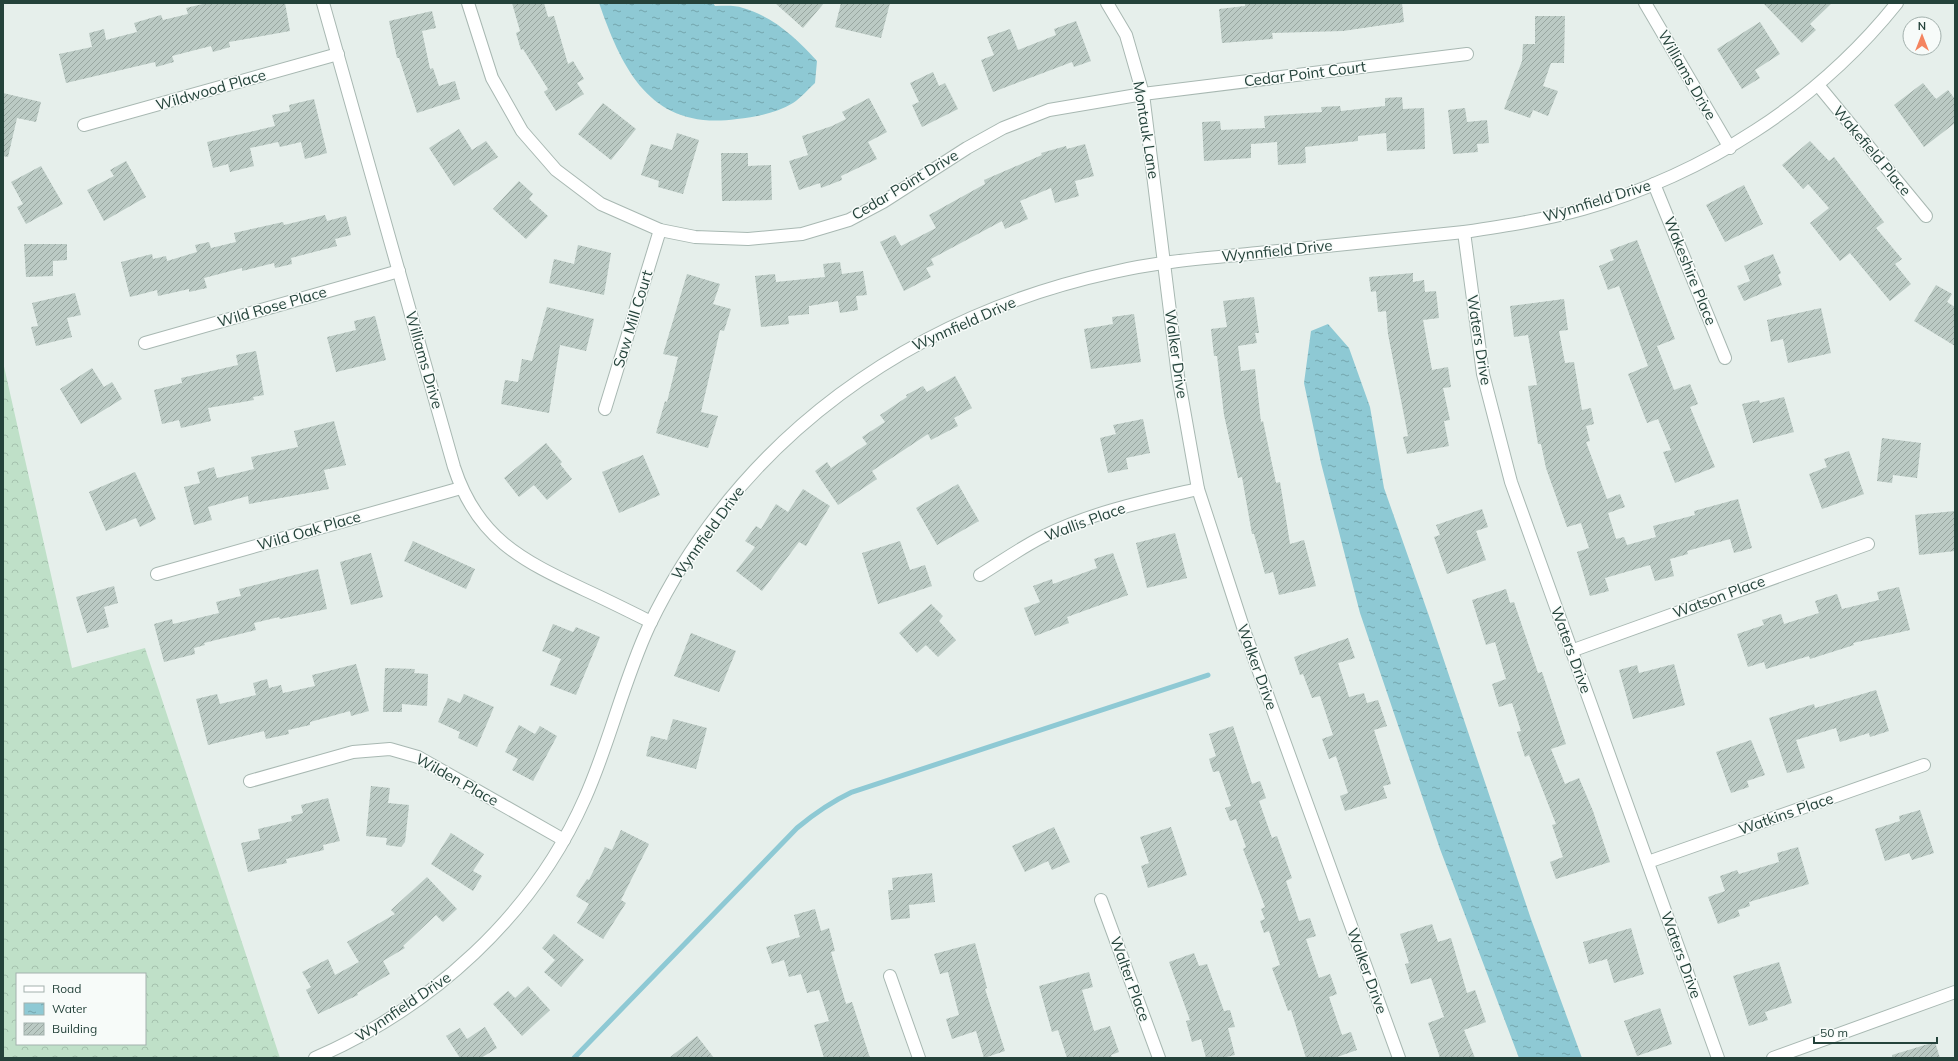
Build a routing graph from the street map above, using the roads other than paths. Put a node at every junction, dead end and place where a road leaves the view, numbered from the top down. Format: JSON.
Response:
{"nodes":[{"id":1,"x":323,"y":3,"type":"edge"},
{"id":2,"x":468,"y":3,"type":"edge"},
{"id":3,"x":1107,"y":3,"type":"edge"},
{"id":4,"x":1645,"y":3,"type":"edge"},
{"id":5,"x":1896,"y":3,"type":"edge"},
{"id":6,"x":338,"y":54,"type":"junction"},
{"id":7,"x":1466,"y":54,"type":"dead end"},
{"id":8,"x":1818,"y":84,"type":"junction"},
{"id":9,"x":1143,"y":94,"type":"junction"},
{"id":10,"x":84,"y":125,"type":"dead end"},
{"id":11,"x":1730,"y":148,"type":"junction"},
{"id":12,"x":1654,"y":184,"type":"junction"},
{"id":13,"x":1926,"y":216,"type":"dead end"},
{"id":14,"x":660,"y":230,"type":"junction"},
{"id":15,"x":1464,"y":232,"type":"junction"},
{"id":16,"x":1164,"y":263,"type":"junction"},
{"id":17,"x":399,"y":271,"type":"junction"},
{"id":18,"x":145,"y":343,"type":"dead end"},
{"id":19,"x":1725,"y":358,"type":"dead end"},
{"id":20,"x":605,"y":409,"type":"dead end"},
{"id":21,"x":461,"y":488,"type":"junction"},
{"id":22,"x":1198,"y":489,"type":"junction"},
{"id":23,"x":1868,"y":544,"type":"dead end"},
{"id":24,"x":158,"y":574,"type":"dead end"},
{"id":25,"x":980,"y":575,"type":"dead end"},
{"id":26,"x":651,"y":622,"type":"junction"},
{"id":27,"x":1571,"y":651,"type":"junction"},
{"id":28,"x":1924,"y":765,"type":"dead end"},
{"id":29,"x":250,"y":781,"type":"dead end"},
{"id":30,"x":564,"y":840,"type":"junction"},
{"id":31,"x":1648,"y":862,"type":"junction"},
{"id":32,"x":1102,"y":900,"type":"dead end"},
{"id":33,"x":890,"y":976,"type":"dead end"},
{"id":34,"x":1955,"y":992,"type":"edge"},
{"id":35,"x":335,"y":1054,"type":"edge"},
{"id":36,"x":315,"y":1058,"type":"edge"},
{"id":37,"x":919,"y":1058,"type":"edge"},
{"id":38,"x":1159,"y":1058,"type":"edge"},
{"id":39,"x":1399,"y":1058,"type":"edge"},
{"id":40,"x":1718,"y":1058,"type":"edge"},
{"id":41,"x":1773,"y":1058,"type":"edge"}],
"edges":[{"from":1,"to":6,"type":"street","name":"Williams Drive"},
{"from":2,"to":14,"type":"street","name":"Cedar Point Drive"},
{"from":3,"to":9,"type":"street","name":"Montauk Lane"},
{"from":4,"to":11,"type":"street","name":"Williams Drive"},
{"from":5,"to":8,"type":"street","name":"Wynnfield Drive"},
{"from":6,"to":10,"type":"street","name":"Wildwood Place"},
{"from":6,"to":17,"type":"street","name":"Williams Drive"},
{"from":7,"to":9,"type":"street","name":"Cedar Point Court"},
{"from":8,"to":11,"type":"street","name":"Wynnfield Drive"},
{"from":8,"to":13,"type":"street","name":"Wakefield Place"},
{"from":9,"to":14,"type":"street","name":"Cedar Point Drive"},
{"from":9,"to":16,"type":"street","name":"Montauk Lane"},
{"from":11,"to":12,"type":"street","name":"Wynnfield Drive"},
{"from":12,"to":15,"type":"street","name":"Wynnfield Drive"},
{"from":12,"to":19,"type":"street","name":"Wakeshire Place"},
{"from":14,"to":20,"type":"street","name":"Saw Mill Court"},
{"from":15,"to":16,"type":"street","name":"Wynnfield Drive"},
{"from":15,"to":27,"type":"street","name":"Waters Drive"},
{"from":16,"to":22,"type":"street","name":"Walker Drive"},
{"from":16,"to":26,"type":"street","name":"Wynnfield Drive"},
{"from":17,"to":18,"type":"street","name":"Wild Rose Place"},
{"from":17,"to":21,"type":"street","name":"Williams Drive"},
{"from":21,"to":24,"type":"street","name":"Wild Oak Place"},
{"from":21,"to":26,"type":"street","name":"Williams Drive"},
{"from":22,"to":25,"type":"street","name":"Wallis Place"},
{"from":22,"to":39,"type":"street","name":"Walker Drive"},
{"from":23,"to":27,"type":"street","name":"Watson Place"},
{"from":26,"to":30,"type":"street","name":"Wynnfield Drive"},
{"from":27,"to":31,"type":"street","name":"Waters Drive"},
{"from":28,"to":31,"type":"street","name":"Watkins Place"},
{"from":29,"to":30,"type":"street","name":"Wilden Place"},
{"from":30,"to":35,"type":"street","name":"Wynnfield Drive"},
{"from":31,"to":40,"type":"street","name":"Waters Drive"},
{"from":32,"to":38,"type":"street","name":"Walter Place"},
{"from":33,"to":37,"type":"street"},
{"from":34,"to":41,"type":"street"},
{"from":35,"to":36,"type":"street","name":"Wynnfield Drive"}]}
